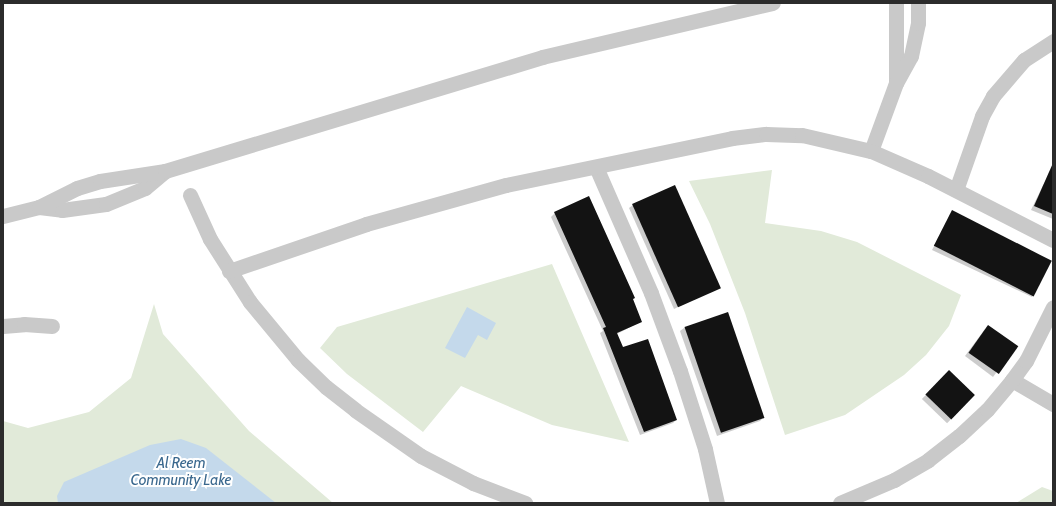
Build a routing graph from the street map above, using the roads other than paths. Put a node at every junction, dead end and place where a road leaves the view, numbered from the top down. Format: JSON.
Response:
{"nodes":[{"id":1,"x":773,"y":3,"type":"edge"},
{"id":2,"x":893,"y":3,"type":"edge"},
{"id":3,"x":896,"y":3,"type":"edge"},
{"id":4,"x":918,"y":3,"type":"edge"},
{"id":5,"x":1053,"y":41,"type":"edge"},
{"id":6,"x":911,"y":56,"type":"junction"},
{"id":7,"x":894,"y":57,"type":"junction"},
{"id":8,"x":896,"y":83,"type":"junction"},
{"id":9,"x":872,"y":151,"type":"junction"},
{"id":10,"x":596,"y":167,"type":"junction"},
{"id":11,"x":165,"y":171,"type":"junction"},
{"id":12,"x":956,"y":190,"type":"junction"},
{"id":13,"x":190,"y":196,"type":"dead end"},
{"id":14,"x":39,"y":207,"type":"junction"},
{"id":15,"x":3,"y":216,"type":"edge"},
{"id":16,"x":1053,"y":240,"type":"edge"},
{"id":17,"x":229,"y":271,"type":"junction"},
{"id":18,"x":1053,"y":306,"type":"edge"},
{"id":19,"x":3,"y":326,"type":"edge"},
{"id":20,"x":52,"y":326,"type":"dead end"},
{"id":21,"x":1012,"y":380,"type":"junction"},
{"id":22,"x":1053,"y":404,"type":"edge"},
{"id":23,"x":525,"y":503,"type":"edge"},
{"id":24,"x":717,"y":503,"type":"edge"},
{"id":25,"x":840,"y":503,"type":"edge"}],
"edges":[{"from":1,"to":11,"type":"street"},
{"from":2,"to":7,"type":"street"},
{"from":3,"to":7,"type":"street"},
{"from":4,"to":6,"type":"street"},
{"from":5,"to":12,"type":"street"},
{"from":6,"to":7,"type":"street"},
{"from":6,"to":8,"type":"street"},
{"from":7,"to":8,"type":"street"},
{"from":8,"to":9,"type":"street"},
{"from":9,"to":10,"type":"street"},
{"from":9,"to":12,"type":"street"},
{"from":10,"to":17,"type":"street"},
{"from":10,"to":24,"type":"street"},
{"from":11,"to":14,"type":"street"},
{"from":11,"to":14,"type":"street"},
{"from":12,"to":16,"type":"street"},
{"from":13,"to":17,"type":"street"},
{"from":14,"to":15,"type":"street"},
{"from":17,"to":23,"type":"street"},
{"from":18,"to":21,"type":"street"},
{"from":19,"to":20,"type":"street"},
{"from":21,"to":22,"type":"street"},
{"from":21,"to":25,"type":"street"}]}
